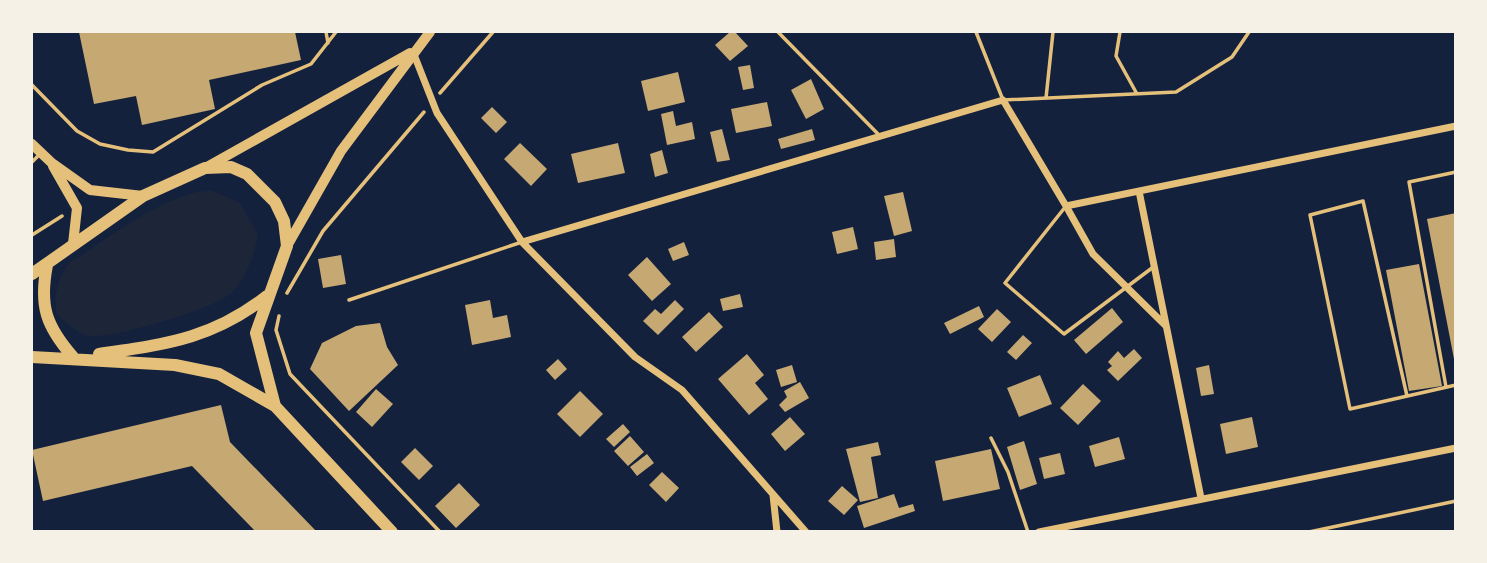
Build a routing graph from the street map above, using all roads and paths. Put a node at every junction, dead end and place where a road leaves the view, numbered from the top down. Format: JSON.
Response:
{"nodes":[{"id":1,"x":326,"y":32,"type":"edge"},
{"id":2,"x":336,"y":32,"type":"edge"},
{"id":3,"x":430,"y":32,"type":"edge"},
{"id":4,"x":778,"y":32,"type":"edge"},
{"id":5,"x":976,"y":32,"type":"edge"},
{"id":6,"x":1054,"y":32,"type":"edge"},
{"id":7,"x":1120,"y":32,"type":"edge"},
{"id":8,"x":1249,"y":32,"type":"edge"},
{"id":9,"x":328,"y":43,"type":"junction"},
{"id":10,"x":413,"y":51,"type":"junction"},
{"id":11,"x":32,"y":85,"type":"edge"},
{"id":12,"x":1137,"y":94,"type":"junction"},
{"id":13,"x":1046,"y":98,"type":"junction"},
{"id":14,"x":1003,"y":100,"type":"junction"},
{"id":15,"x":1455,"y":126,"type":"edge"},
{"id":16,"x":880,"y":136,"type":"junction"},
{"id":17,"x":32,"y":144,"type":"edge"},
{"id":18,"x":41,"y":153,"type":"junction"},
{"id":19,"x":32,"y":162,"type":"edge"},
{"id":20,"x":52,"y":163,"type":"junction"},
{"id":21,"x":205,"y":168,"type":"junction"},
{"id":22,"x":1455,"y":172,"type":"edge"},
{"id":23,"x":1139,"y":191,"type":"junction"},
{"id":24,"x":143,"y":197,"type":"junction"},
{"id":25,"x":1066,"y":206,"type":"junction"},
{"id":26,"x":68,"y":212,"type":"dead end"},
{"id":27,"x":32,"y":235,"type":"edge"},
{"id":28,"x":522,"y":242,"type":"junction"},
{"id":29,"x":73,"y":244,"type":"junction"},
{"id":30,"x":287,"y":246,"type":"junction"},
{"id":31,"x":47,"y":265,"type":"junction"},
{"id":32,"x":1154,"y":267,"type":"junction"},
{"id":33,"x":32,"y":274,"type":"edge"},
{"id":34,"x":1126,"y":287,"type":"junction"},
{"id":35,"x":267,"y":296,"type":"junction"},
{"id":36,"x":349,"y":300,"type":"dead end"},
{"id":37,"x":1167,"y":327,"type":"junction"},
{"id":38,"x":32,"y":357,"type":"edge"},
{"id":39,"x":73,"y":357,"type":"junction"},
{"id":40,"x":1455,"y":385,"type":"edge"},
{"id":41,"x":1446,"y":387,"type":"junction"},
{"id":42,"x":1406,"y":396,"type":"junction"},
{"id":43,"x":275,"y":406,"type":"junction"},
{"id":44,"x":991,"y":438,"type":"dead end"},
{"id":45,"x":1455,"y":448,"type":"edge"},
{"id":46,"x":773,"y":494,"type":"junction"},
{"id":47,"x":1201,"y":498,"type":"junction"},
{"id":48,"x":1455,"y":500,"type":"edge"},
{"id":49,"x":392,"y":531,"type":"edge"},
{"id":50,"x":777,"y":531,"type":"edge"},
{"id":51,"x":806,"y":531,"type":"edge"},
{"id":52,"x":1028,"y":531,"type":"edge"},
{"id":53,"x":1039,"y":531,"type":"edge"},
{"id":54,"x":1308,"y":531,"type":"edge"}],
"edges":[{"from":1,"to":9,"type":"lane"},
{"from":2,"to":9,"type":"lane"},
{"from":3,"to":10,"type":"main road"},
{"from":4,"to":16,"type":"lane"},
{"from":5,"to":14,"type":"lane"},
{"from":6,"to":13,"type":"lane"},
{"from":7,"to":12,"type":"lane"},
{"from":8,"to":12,"type":"lane"},
{"from":9,"to":11,"type":"lane"},
{"from":10,"to":21,"type":"main road"},
{"from":10,"to":28,"type":"street"},
{"from":10,"to":30,"type":"main road"},
{"from":12,"to":13,"type":"lane"},
{"from":13,"to":14,"type":"lane"},
{"from":14,"to":16,"type":"street"},
{"from":14,"to":25,"type":"street"},
{"from":15,"to":23,"type":"street"},
{"from":16,"to":28,"type":"street"},
{"from":17,"to":18,"type":"main road"},
{"from":18,"to":19,"type":"lane"},
{"from":18,"to":20,"type":"main road"},
{"from":20,"to":24,"type":"main road"},
{"from":20,"to":29,"type":"main road"},
{"from":21,"to":24,"type":"main road"},
{"from":21,"to":30,"type":"main road"},
{"from":22,"to":41,"type":"lane"},
{"from":23,"to":25,"type":"street"},
{"from":23,"to":32,"type":"street"},
{"from":24,"to":29,"type":"main road"},
{"from":25,"to":34,"type":"street"},
{"from":25,"to":34,"type":"lane"},
{"from":26,"to":27,"type":"path"},
{"from":28,"to":36,"type":"lane"},
{"from":28,"to":46,"type":"street"},
{"from":29,"to":31,"type":"main road"},
{"from":30,"to":35,"type":"main road"},
{"from":31,"to":33,"type":"main road"},
{"from":31,"to":39,"type":"main road"},
{"from":32,"to":34,"type":"lane"},
{"from":32,"to":37,"type":"street"},
{"from":34,"to":37,"type":"street"},
{"from":35,"to":39,"type":"main road"},
{"from":35,"to":43,"type":"main road"},
{"from":37,"to":47,"type":"street"},
{"from":38,"to":39,"type":"main road"},
{"from":39,"to":43,"type":"main road"},
{"from":40,"to":41,"type":"lane"},
{"from":41,"to":42,"type":"lane"},
{"from":42,"to":42,"type":"lane"},
{"from":43,"to":49,"type":"main road"},
{"from":44,"to":52,"type":"lane"},
{"from":45,"to":47,"type":"street"},
{"from":46,"to":50,"type":"street"},
{"from":46,"to":51,"type":"street"},
{"from":47,"to":53,"type":"street"},
{"from":48,"to":54,"type":"lane"}]}
